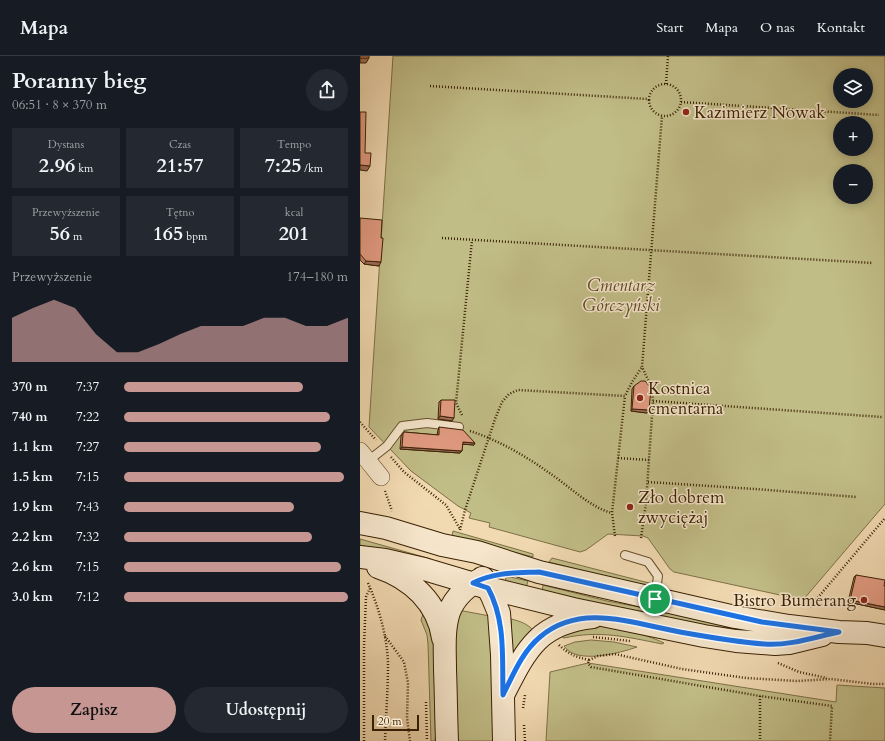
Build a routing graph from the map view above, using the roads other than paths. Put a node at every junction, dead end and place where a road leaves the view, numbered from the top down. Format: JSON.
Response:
{"nodes":[{"id":1,"x":459,"y":427,"type":"road end"},
{"id":2,"x":364,"y":456,"type":"edge"},
{"id":3,"x":381,"y":477,"type":"road end"},
{"id":4,"x":360,"y":523,"type":"edge"},
{"id":5,"x":442,"y":544,"type":"junction"},
{"id":6,"x":625,"y":555,"type":"dead end"},
{"id":7,"x":360,"y":557,"type":"edge"},
{"id":8,"x":363,"y":569,"type":"edge"},
{"id":9,"x":539,"y":572,"type":"junction"},
{"id":10,"x":481,"y":583,"type":"junction"},
{"id":11,"x":655,"y":599,"type":"junction"},
{"id":12,"x":613,"y":618,"type":"junction"},
{"id":13,"x":839,"y":632,"type":"junction"},
{"id":14,"x":885,"y":636,"type":"edge"},
{"id":15,"x":444,"y":644,"type":"junction"},
{"id":16,"x":503,"y":695,"type":"junction"},
{"id":17,"x":447,"y":741,"type":"edge"},
{"id":18,"x":504,"y":741,"type":"edge"}],
"edges":[{"from":1,"to":2,"type":"lane"},
{"from":2,"to":3,"type":"street"},
{"from":4,"to":5,"type":"street"},
{"from":5,"to":9,"type":"street"},
{"from":5,"to":10,"type":"street"},
{"from":6,"to":11,"type":"lane"},
{"from":7,"to":10,"type":"street"},
{"from":8,"to":15,"type":"street"},
{"from":9,"to":10,"type":"street"},
{"from":9,"to":11,"type":"street"},
{"from":10,"to":12,"type":"street"},
{"from":10,"to":15,"type":"street"},
{"from":10,"to":16,"type":"street"},
{"from":11,"to":13,"type":"street"},
{"from":12,"to":13,"type":"street"},
{"from":12,"to":16,"type":"street"},
{"from":13,"to":14,"type":"street"},
{"from":15,"to":17,"type":"street"},
{"from":16,"to":18,"type":"street"}]}
